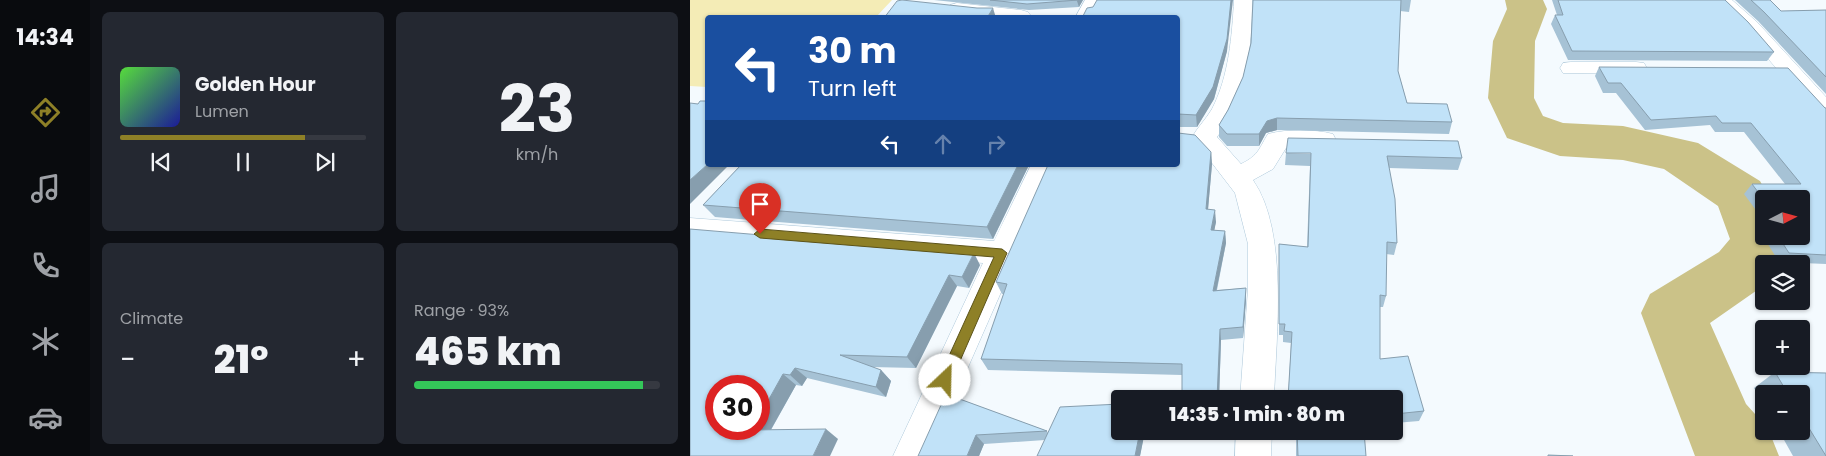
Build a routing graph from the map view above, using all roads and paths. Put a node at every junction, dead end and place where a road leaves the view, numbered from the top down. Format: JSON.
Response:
{"nodes":[{"id":1,"x":1094,"y":0,"type":"edge"},
{"id":2,"x":1243,"y":0,"type":"edge"},
{"id":3,"x":1718,"y":0,"type":"edge"},
{"id":4,"x":938,"y":7,"type":"edge"},
{"id":5,"x":1013,"y":15,"type":"edge"},
{"id":6,"x":1086,"y":15,"type":"edge"},
{"id":7,"x":1571,"y":68,"type":"dead end"},
{"id":8,"x":1656,"y":68,"type":"edge"},
{"id":9,"x":1759,"y":69,"type":"edge"},
{"id":10,"x":1788,"y":69,"type":"junction"},
{"id":11,"x":1826,"y":111,"type":"edge"},
{"id":12,"x":1344,"y":141,"type":"edge"},
{"id":13,"x":1043,"y":167,"type":"edge"},
{"id":14,"x":1238,"y":177,"type":"junction"},
{"id":15,"x":709,"y":204,"type":"edge"},
{"id":16,"x":690,"y":224,"type":"edge"},
{"id":17,"x":690,"y":228,"type":"edge"},
{"id":18,"x":1002,"y":253,"type":"junction"},
{"id":19,"x":1257,"y":390,"type":"edge"},
{"id":20,"x":1254,"y":440,"type":"edge"},
{"id":21,"x":911,"y":456,"type":"edge"},
{"id":22,"x":1253,"y":456,"type":"edge"}],
"edges":[{"from":1,"to":6,"type":"street"},
{"from":2,"to":14,"type":"street"},
{"from":3,"to":10,"type":"street"},
{"from":4,"to":5,"type":"street"},
{"from":7,"to":8,"type":"street"},
{"from":9,"to":10,"type":"street"},
{"from":10,"to":11,"type":"street"},
{"from":12,"to":14,"type":"street"},
{"from":13,"to":18,"type":"street"},
{"from":14,"to":19,"type":"street"},
{"from":15,"to":16,"type":"street"},
{"from":17,"to":18,"type":"street"},
{"from":18,"to":21,"type":"street"},
{"from":20,"to":22,"type":"street"}]}
